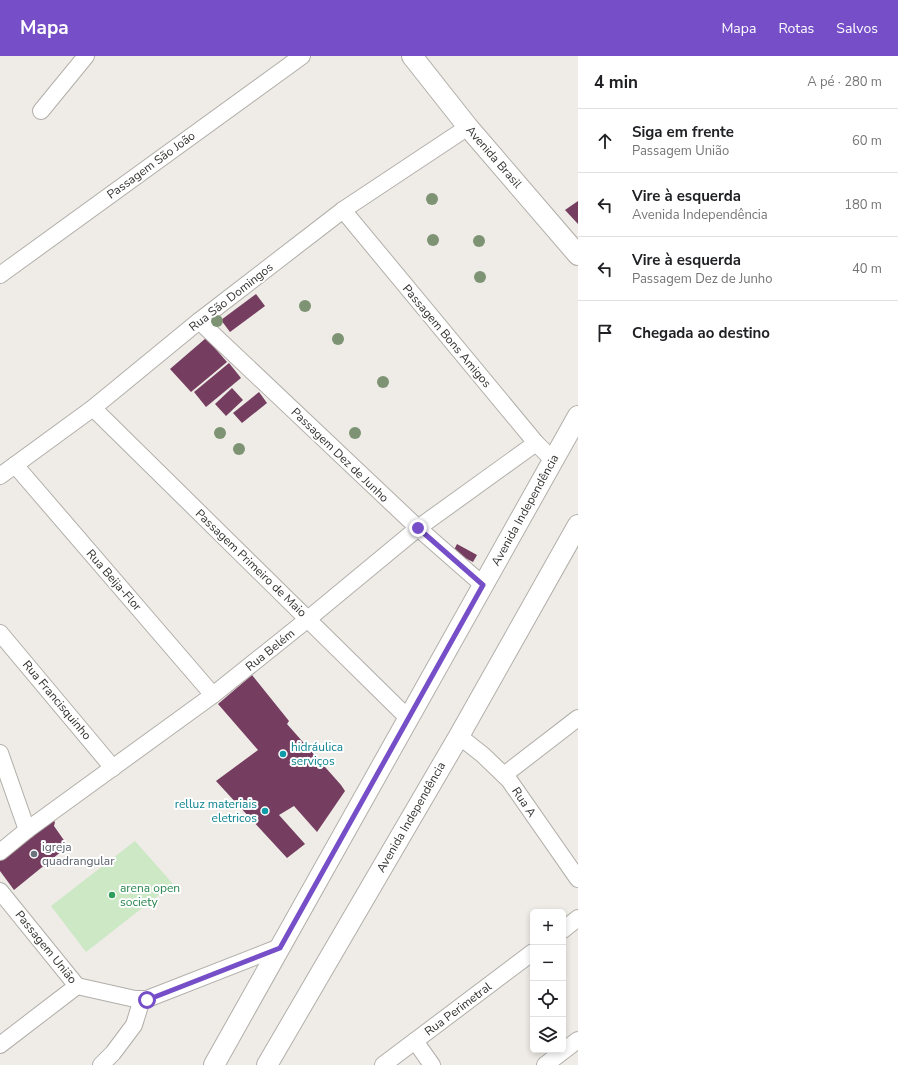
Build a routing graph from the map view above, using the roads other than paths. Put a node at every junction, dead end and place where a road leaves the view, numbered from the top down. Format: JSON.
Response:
{"nodes":[{"id":1,"x":86,"y":56,"type":"edge"},
{"id":2,"x":302,"y":56,"type":"edge"},
{"id":3,"x":414,"y":57,"type":"edge"},
{"id":4,"x":41,"y":112,"type":"dead end"},
{"id":5,"x":468,"y":128,"type":"junction"},
{"id":6,"x":343,"y":210,"type":"junction"},
{"id":7,"x":578,"y":255,"type":"edge"},
{"id":8,"x":0,"y":275,"type":"edge"},
{"id":9,"x":199,"y":321,"type":"junction"},
{"id":10,"x":93,"y":408,"type":"junction"},
{"id":11,"x":578,"y":416,"type":"edge"},
{"id":12,"x":536,"y":443,"type":"junction"},
{"id":13,"x":553,"y":460,"type":"junction"},
{"id":14,"x":15,"y":465,"type":"junction"},
{"id":15,"x":0,"y":476,"type":"edge"},
{"id":16,"x":578,"y":525,"type":"edge"},
{"id":17,"x":418,"y":528,"type":"junction"},
{"id":18,"x":483,"y":585,"type":"junction"},
{"id":19,"x":308,"y":619,"type":"junction"},
{"id":20,"x":0,"y":633,"type":"edge"},
{"id":21,"x":213,"y":695,"type":"junction"},
{"id":22,"x":408,"y":718,"type":"junction"},
{"id":23,"x":578,"y":718,"type":"edge"},
{"id":24,"x":458,"y":736,"type":"junction"},
{"id":25,"x":0,"y":753,"type":"edge"},
{"id":26,"x":113,"y":768,"type":"junction"},
{"id":27,"x":504,"y":775,"type":"junction"},
{"id":28,"x":27,"y":830,"type":"junction"},
{"id":29,"x":0,"y":852,"type":"edge"},
{"id":30,"x":578,"y":879,"type":"edge"},
{"id":31,"x":0,"y":891,"type":"edge"},
{"id":32,"x":578,"y":918,"type":"edge"},
{"id":33,"x":566,"y":928,"type":"edge"},
{"id":34,"x":280,"y":948,"type":"junction"},
{"id":35,"x":530,"y":954,"type":"edge"},
{"id":36,"x":77,"y":986,"type":"junction"},
{"id":37,"x":142,"y":1000,"type":"junction"},
{"id":38,"x":578,"y":1040,"type":"edge"},
{"id":39,"x":416,"y":1041,"type":"junction"},
{"id":40,"x":0,"y":1045,"type":"edge"},
{"id":41,"x":101,"y":1065,"type":"edge"},
{"id":42,"x":214,"y":1065,"type":"edge"},
{"id":43,"x":267,"y":1065,"type":"edge"},
{"id":44,"x":383,"y":1065,"type":"edge"},
{"id":45,"x":432,"y":1065,"type":"edge"},
{"id":46,"x":545,"y":1065,"type":"edge"}],
"edges":[{"from":1,"to":4,"type":"street"},
{"from":2,"to":8,"type":"street","name":"Passagem São João"},
{"from":3,"to":5,"type":"main road","name":"Avenida Brasil"},
{"from":5,"to":6,"type":"street","name":"Rua São Domingos"},
{"from":5,"to":7,"type":"main road","name":"Avenida Brasil"},
{"from":6,"to":9,"type":"street","name":"Rua São Domingos"},
{"from":6,"to":12,"type":"street","name":"Passagem Bons Amigos"},
{"from":9,"to":10,"type":"street","name":"Rua São Domingos"},
{"from":9,"to":17,"type":"street","name":"Passagem Dez de Junho"},
{"from":10,"to":14,"type":"street","name":"Rua São Domingos"},
{"from":10,"to":19,"type":"street","name":"Passagem Primeiro de Maio"},
{"from":11,"to":13,"type":"main road","name":"Avenida Independência"},
{"from":12,"to":13,"type":"street","name":"Passagem Bons Amigos"},
{"from":12,"to":17,"type":"street","name":"Rua Belém"},
{"from":13,"to":18,"type":"main road","name":"Avenida Independência"},
{"from":14,"to":15,"type":"street","name":"Rua São Domingos"},
{"from":14,"to":21,"type":"street","name":"Rua Beija-Flor"},
{"from":16,"to":24,"type":"main road","name":"Avenida Independência"},
{"from":17,"to":18,"type":"street","name":"Passagem Dez de Junho"},
{"from":17,"to":19,"type":"street","name":"Rua Belém"},
{"from":18,"to":22,"type":"main road","name":"Avenida Independência"},
{"from":19,"to":21,"type":"street","name":"Rua Belém"},
{"from":19,"to":22,"type":"street","name":"Passagem Primeiro de Maio"},
{"from":20,"to":26,"type":"street","name":"Rua Francisquinho"},
{"from":21,"to":26,"type":"street","name":"Rua Belém"},
{"from":22,"to":34,"type":"main road","name":"Avenida Independência"},
{"from":23,"to":27,"type":"street"},
{"from":24,"to":27,"type":"street","name":"Rua A"},
{"from":24,"to":43,"type":"main road","name":"Avenida Independência"},
{"from":25,"to":28,"type":"street"},
{"from":26,"to":28,"type":"street","name":"Rua Belém"},
{"from":27,"to":30,"type":"street","name":"Rua A"},
{"from":28,"to":29,"type":"street","name":"Rua Belém"},
{"from":31,"to":36,"type":"street","name":"Passagem União"},
{"from":32,"to":33,"type":"street"},
{"from":34,"to":37,"type":"street","name":"Passagem União"},
{"from":34,"to":42,"type":"main road","name":"Avenida Independência"},
{"from":35,"to":39,"type":"street","name":"Rua Perimetral"},
{"from":36,"to":37,"type":"street","name":"Passagem União"},
{"from":36,"to":40,"type":"street"},
{"from":37,"to":41,"type":"street"},
{"from":38,"to":46,"type":"street"},
{"from":39,"to":44,"type":"street","name":"Rua Perimetral"},
{"from":39,"to":45,"type":"street"}]}
